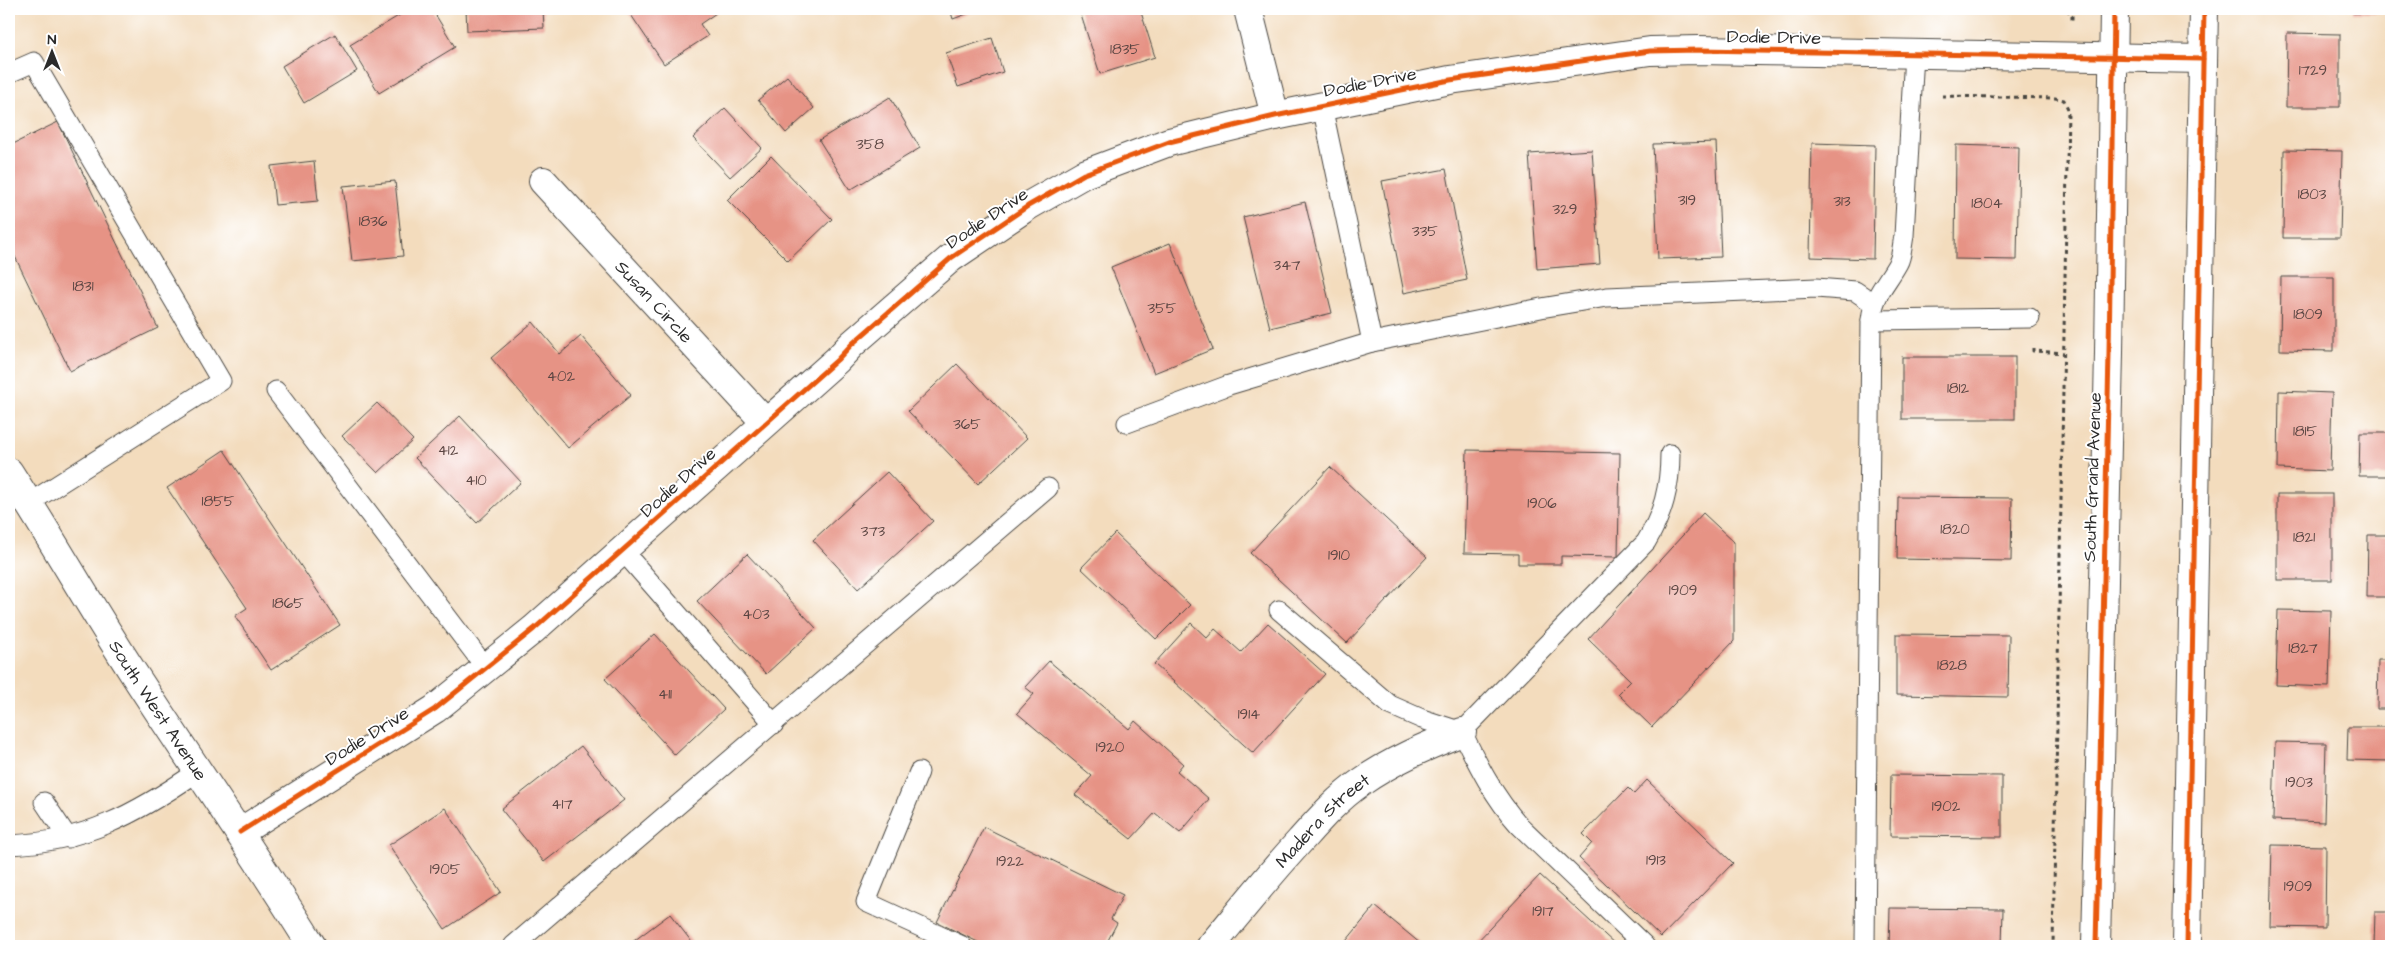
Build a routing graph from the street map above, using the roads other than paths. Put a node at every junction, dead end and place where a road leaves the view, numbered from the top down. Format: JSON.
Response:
{"nodes":[{"id":1,"x":1248,"y":9,"type":"edge"},
{"id":2,"x":2114,"y":9,"type":"edge"},
{"id":3,"x":2204,"y":9,"type":"edge"},
{"id":4,"x":1914,"y":53,"type":"junction"},
{"id":5,"x":2113,"y":59,"type":"junction"},
{"id":6,"x":2203,"y":59,"type":"junction"},
{"id":7,"x":9,"y":73,"type":"edge"},
{"id":8,"x":1322,"y":106,"type":"junction"},
{"id":9,"x":1274,"y":116,"type":"junction"},
{"id":10,"x":543,"y":181,"type":"dead end"},
{"id":11,"x":1872,"y":311,"type":"junction"},
{"id":12,"x":2030,"y":318,"type":"dead end"},
{"id":13,"x":1372,"y":342,"type":"junction"},
{"id":14,"x":276,"y":391,"type":"dead end"},
{"id":15,"x":765,"y":422,"type":"junction"},
{"id":16,"x":1127,"y":423,"type":"dead end"},
{"id":17,"x":1670,"y":454,"type":"dead end"},
{"id":18,"x":9,"y":472,"type":"edge"},
{"id":19,"x":1048,"y":488,"type":"dead end"},
{"id":20,"x":29,"y":504,"type":"junction"},
{"id":21,"x":622,"y":550,"type":"junction"},
{"id":22,"x":1279,"y":610,"type":"dead end"},
{"id":23,"x":486,"y":668,"type":"junction"},
{"id":24,"x":774,"y":724,"type":"junction"},
{"id":25,"x":1462,"y":732,"type":"junction"},
{"id":26,"x":197,"y":772,"type":"junction"},
{"id":27,"x":918,"y":772,"type":"dead end"},
{"id":28,"x":44,"y":802,"type":"dead end"},
{"id":29,"x":240,"y":832,"type":"junction"},
{"id":30,"x":68,"y":838,"type":"junction"},
{"id":31,"x":9,"y":845,"type":"edge"},
{"id":32,"x":312,"y":946,"type":"edge"},
{"id":33,"x":514,"y":946,"type":"edge"},
{"id":34,"x":962,"y":946,"type":"edge"},
{"id":35,"x":1211,"y":946,"type":"edge"},
{"id":36,"x":1645,"y":946,"type":"edge"},
{"id":37,"x":1865,"y":946,"type":"edge"},
{"id":38,"x":2096,"y":946,"type":"edge"},
{"id":39,"x":2187,"y":946,"type":"edge"}],
"edges":[{"from":1,"to":9,"type":"street"},
{"from":2,"to":5,"type":"street","name":"South Grand Avenue"},
{"from":3,"to":6,"type":"street"},
{"from":4,"to":5,"type":"street","name":"Dodie Drive"},
{"from":4,"to":8,"type":"street","name":"Dodie Drive"},
{"from":4,"to":11,"type":"lane"},
{"from":5,"to":6,"type":"street","name":"Dodie Drive"},
{"from":5,"to":38,"type":"street","name":"South Grand Avenue"},
{"from":6,"to":39,"type":"street"},
{"from":7,"to":20,"type":"lane"},
{"from":8,"to":9,"type":"street","name":"Dodie Drive"},
{"from":8,"to":13,"type":"lane"},
{"from":9,"to":15,"type":"street","name":"Dodie Drive"},
{"from":10,"to":15,"type":"street","name":"Susan Circle"},
{"from":11,"to":12,"type":"lane"},
{"from":11,"to":13,"type":"lane"},
{"from":11,"to":37,"type":"lane"},
{"from":13,"to":16,"type":"lane"},
{"from":14,"to":23,"type":"lane"},
{"from":15,"to":21,"type":"street","name":"Dodie Drive"},
{"from":17,"to":25,"type":"lane"},
{"from":18,"to":20,"type":"street","name":"South West Avenue"},
{"from":19,"to":24,"type":"lane"},
{"from":20,"to":26,"type":"street","name":"South West Avenue"},
{"from":21,"to":23,"type":"street","name":"Dodie Drive"},
{"from":21,"to":24,"type":"lane"},
{"from":22,"to":25,"type":"lane"},
{"from":23,"to":29,"type":"street","name":"Dodie Drive"},
{"from":24,"to":33,"type":"lane"},
{"from":25,"to":35,"type":"street","name":"Madera Street"},
{"from":25,"to":36,"type":"lane"},
{"from":26,"to":29,"type":"street","name":"South West Avenue"},
{"from":26,"to":30,"type":"lane"},
{"from":27,"to":34,"type":"lane"},
{"from":28,"to":30,"type":"lane"},
{"from":29,"to":32,"type":"street","name":"South West Avenue"},
{"from":30,"to":31,"type":"lane"}]}
